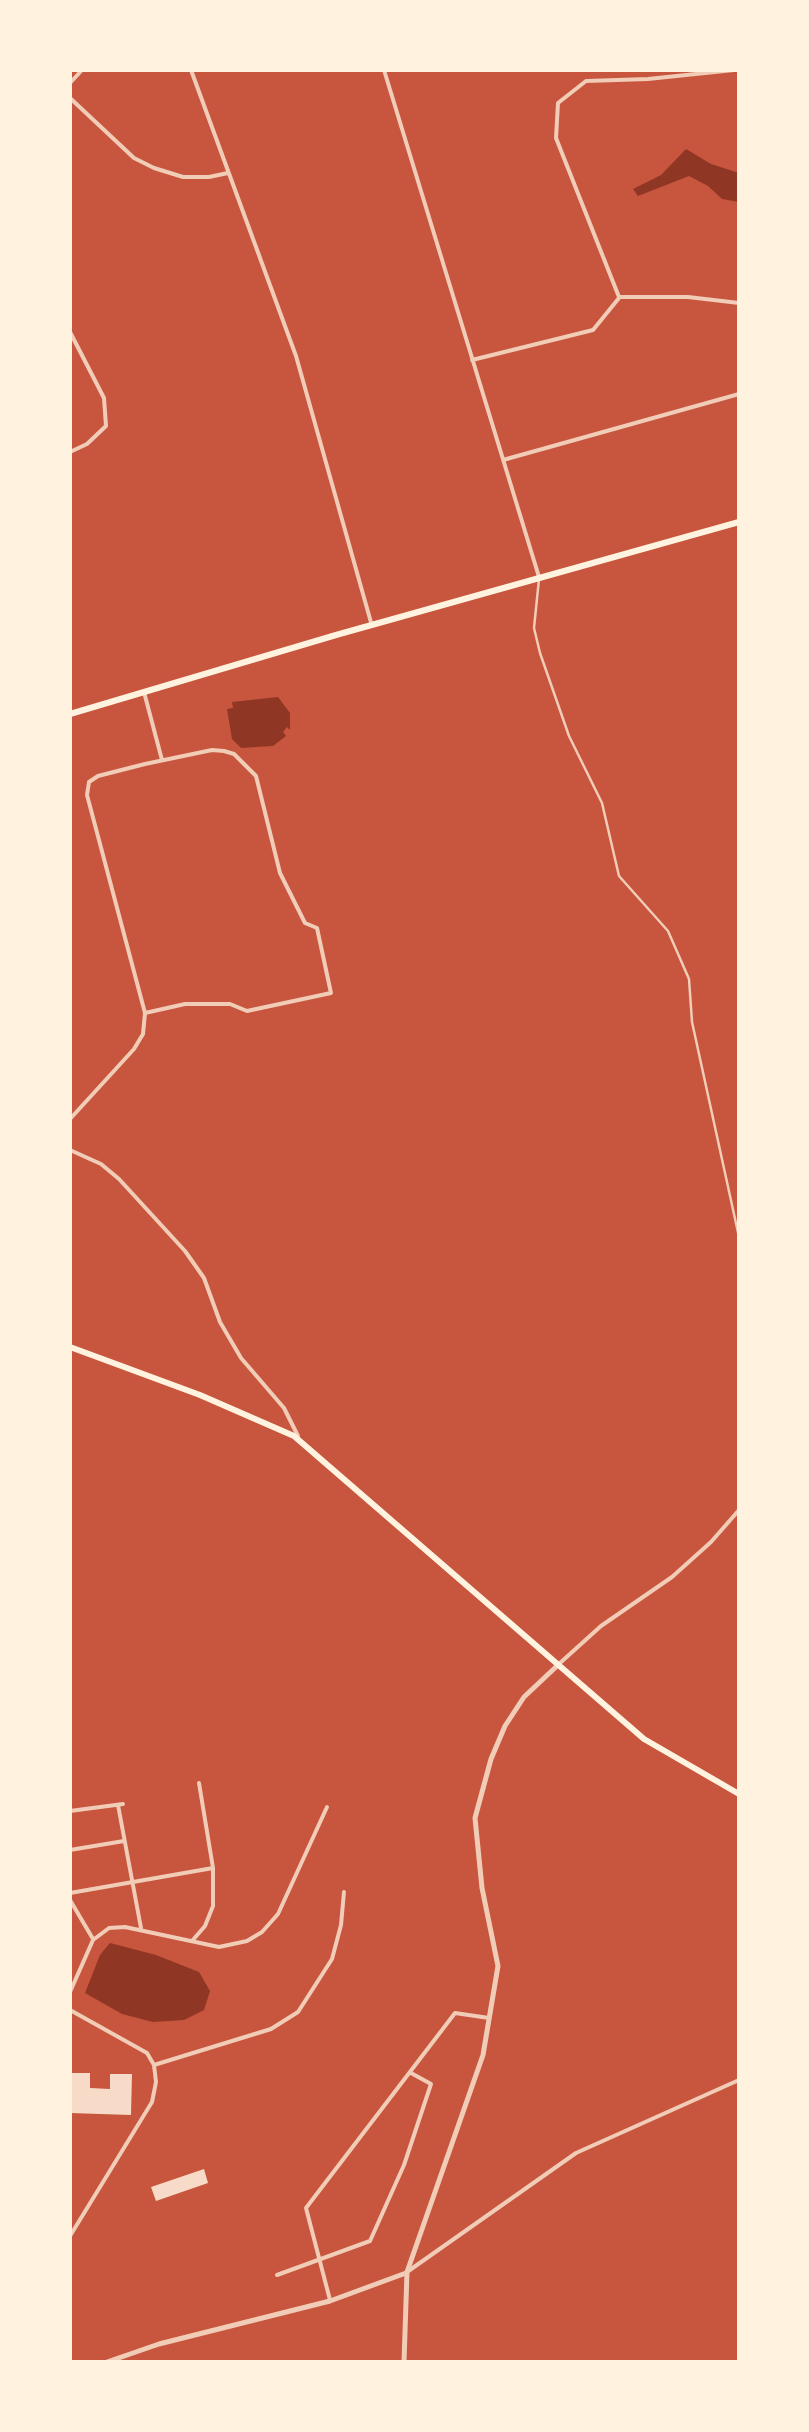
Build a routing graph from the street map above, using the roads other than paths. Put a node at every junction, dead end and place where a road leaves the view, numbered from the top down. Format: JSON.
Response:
{"nodes":[{"id":1,"x":82,"y":70,"type":"edge"},
{"id":2,"x":191,"y":70,"type":"edge"},
{"id":3,"x":384,"y":70,"type":"edge"},
{"id":4,"x":734,"y":70,"type":"edge"},
{"id":5,"x":724,"y":71,"type":"edge"},
{"id":6,"x":70,"y":82,"type":"edge"},
{"id":7,"x":70,"y":98,"type":"edge"},
{"id":8,"x":228,"y":172,"type":"junction"},
{"id":9,"x":620,"y":298,"type":"junction"},
{"id":10,"x":739,"y":304,"type":"edge"},
{"id":11,"x":70,"y":332,"type":"edge"},
{"id":12,"x":472,"y":360,"type":"junction"},
{"id":13,"x":739,"y":394,"type":"edge"},
{"id":14,"x":70,"y":452,"type":"edge"},
{"id":15,"x":503,"y":460,"type":"junction"},
{"id":16,"x":739,"y":522,"type":"edge"},
{"id":17,"x":539,"y":577,"type":"junction"},
{"id":18,"x":372,"y":626,"type":"junction"},
{"id":19,"x":144,"y":692,"type":"junction"},
{"id":20,"x":70,"y":714,"type":"edge"},
{"id":21,"x":162,"y":761,"type":"junction"},
{"id":22,"x":145,"y":1013,"type":"junction"},
{"id":23,"x":70,"y":1119,"type":"edge"},
{"id":24,"x":70,"y":1150,"type":"edge"},
{"id":25,"x":739,"y":1237,"type":"edge"},
{"id":26,"x":70,"y":1347,"type":"edge"},
{"id":27,"x":299,"y":1440,"type":"junction"},
{"id":28,"x":739,"y":1510,"type":"edge"},
{"id":29,"x":560,"y":1664,"type":"junction"},
{"id":30,"x":199,"y":1783,"type":"dead end"},
{"id":31,"x":739,"y":1794,"type":"edge"},
{"id":32,"x":326,"y":1807,"type":"dead end"},
{"id":33,"x":70,"y":1811,"type":"edge"},
{"id":34,"x":124,"y":1841,"type":"junction"},
{"id":35,"x":70,"y":1850,"type":"edge"},
{"id":36,"x":213,"y":1868,"type":"junction"},
{"id":37,"x":132,"y":1882,"type":"junction"},
{"id":38,"x":344,"y":1892,"type":"dead end"},
{"id":39,"x":70,"y":1896,"type":"edge"},
{"id":40,"x":141,"y":1930,"type":"junction"},
{"id":41,"x":94,"y":1940,"type":"junction"},
{"id":42,"x":192,"y":1942,"type":"junction"},
{"id":43,"x":70,"y":1992,"type":"edge"},
{"id":44,"x":70,"y":2010,"type":"edge"},
{"id":45,"x":490,"y":2018,"type":"junction"},
{"id":46,"x":154,"y":2065,"type":"junction"},
{"id":47,"x":410,"y":2072,"type":"junction"},
{"id":48,"x":739,"y":2080,"type":"edge"},
{"id":49,"x":70,"y":2236,"type":"edge"},
{"id":50,"x":320,"y":2261,"type":"junction"},
{"id":51,"x":406,"y":2272,"type":"junction"},
{"id":52,"x":277,"y":2275,"type":"dead end"},
{"id":53,"x":330,"y":2301,"type":"junction"},
{"id":54,"x":107,"y":2362,"type":"edge"},
{"id":55,"x":404,"y":2362,"type":"edge"}],
"edges":[{"from":1,"to":6,"type":"street"},
{"from":2,"to":8,"type":"street"},
{"from":3,"to":12,"type":"street"},
{"from":4,"to":5,"type":"street"},
{"from":5,"to":9,"type":"street"},
{"from":7,"to":8,"type":"street"},
{"from":8,"to":18,"type":"street"},
{"from":9,"to":10,"type":"street"},
{"from":9,"to":12,"type":"street"},
{"from":11,"to":14,"type":"street"},
{"from":12,"to":15,"type":"street"},
{"from":13,"to":15,"type":"street"},
{"from":15,"to":17,"type":"street"},
{"from":16,"to":17,"type":"main road"},
{"from":17,"to":18,"type":"main road"},
{"from":17,"to":25,"type":"lane"},
{"from":18,"to":19,"type":"main road"},
{"from":19,"to":20,"type":"main road"},
{"from":19,"to":21,"type":"street"},
{"from":21,"to":22,"type":"street"},
{"from":21,"to":22,"type":"street"},
{"from":22,"to":23,"type":"street"},
{"from":24,"to":27,"type":"street"},
{"from":26,"to":27,"type":"main road"},
{"from":27,"to":29,"type":"main road"},
{"from":28,"to":29,"type":"street"},
{"from":29,"to":31,"type":"main road"},
{"from":29,"to":45,"type":"street"},
{"from":30,"to":36,"type":"street"},
{"from":32,"to":42,"type":"street"},
{"from":33,"to":34,"type":"street"},
{"from":34,"to":35,"type":"street"},
{"from":34,"to":37,"type":"street"},
{"from":36,"to":37,"type":"street"},
{"from":36,"to":42,"type":"street"},
{"from":37,"to":39,"type":"street"},
{"from":37,"to":40,"type":"street"},
{"from":38,"to":46,"type":"street"},
{"from":39,"to":41,"type":"street"},
{"from":40,"to":41,"type":"street"},
{"from":40,"to":42,"type":"street"},
{"from":41,"to":43,"type":"street"},
{"from":44,"to":46,"type":"street"},
{"from":45,"to":47,"type":"street"},
{"from":45,"to":51,"type":"street"},
{"from":46,"to":49,"type":"street"},
{"from":47,"to":50,"type":"street"},
{"from":47,"to":50,"type":"street"},
{"from":48,"to":51,"type":"street"},
{"from":50,"to":52,"type":"street"},
{"from":50,"to":53,"type":"street"},
{"from":51,"to":53,"type":"street"},
{"from":51,"to":55,"type":"street"},
{"from":53,"to":54,"type":"street"}]}
